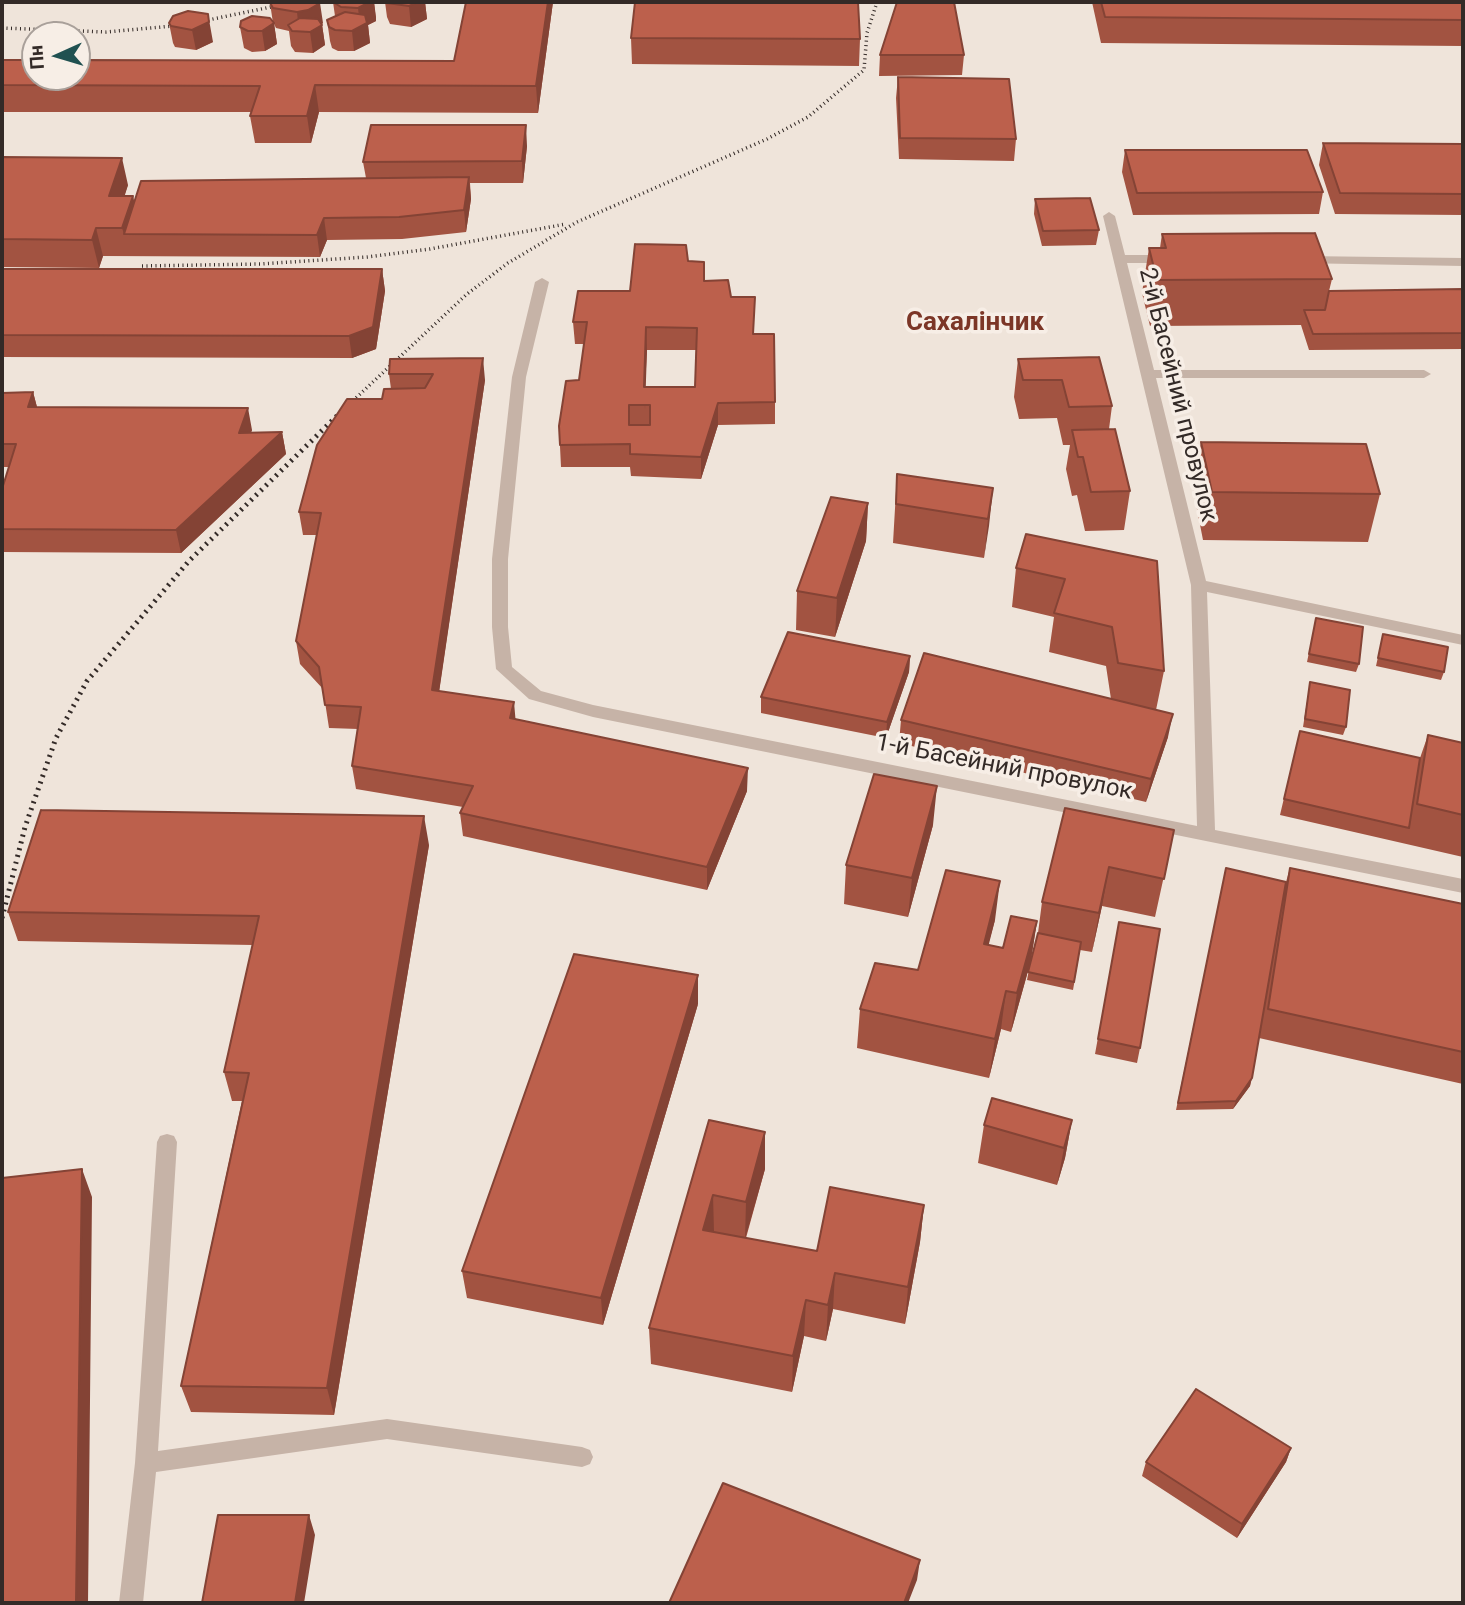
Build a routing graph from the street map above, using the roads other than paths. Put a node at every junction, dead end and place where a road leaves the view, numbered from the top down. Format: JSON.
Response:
{"nodes":[{"id":1,"x":1109,"y":216,"type":"dead end"},
{"id":2,"x":1120,"y":259,"type":"junction"},
{"id":3,"x":1188,"y":259,"type":"edge"},
{"id":4,"x":1285,"y":260,"type":"edge"},
{"id":5,"x":1463,"y":262,"type":"edge"},
{"id":6,"x":542,"y":282,"type":"dead end"},
{"id":7,"x":1148,"y":374,"type":"junction"},
{"id":8,"x":1424,"y":374,"type":"dead end"},
{"id":9,"x":1199,"y":585,"type":"junction"},
{"id":10,"x":1463,"y":640,"type":"edge"},
{"id":11,"x":1206,"y":834,"type":"junction"},
{"id":12,"x":1463,"y":886,"type":"edge"},
{"id":13,"x":167,"y":1142,"type":"dead end"},
{"id":14,"x":582,"y":1457,"type":"dead end"},
{"id":15,"x":146,"y":1463,"type":"junction"},
{"id":16,"x":131,"y":1603,"type":"edge"}],
"edges":[{"from":1,"to":2,"type":"street","name":"2-й Басейний провулок"},
{"from":2,"to":3,"type":"street"},
{"from":2,"to":7,"type":"street","name":"2-й Басейний провулок"},
{"from":4,"to":5,"type":"street"},
{"from":6,"to":11,"type":"street","name":"1-й Басейний провулок"},
{"from":7,"to":8,"type":"street"},
{"from":7,"to":9,"type":"street","name":"2-й Басейний провулок"},
{"from":9,"to":10,"type":"street"},
{"from":9,"to":11,"type":"street","name":"2-й Басейний провулок"},
{"from":11,"to":12,"type":"street","name":"1-й Басейний провулок"},
{"from":13,"to":15,"type":"street"},
{"from":14,"to":15,"type":"street"},
{"from":15,"to":16,"type":"street"}]}
